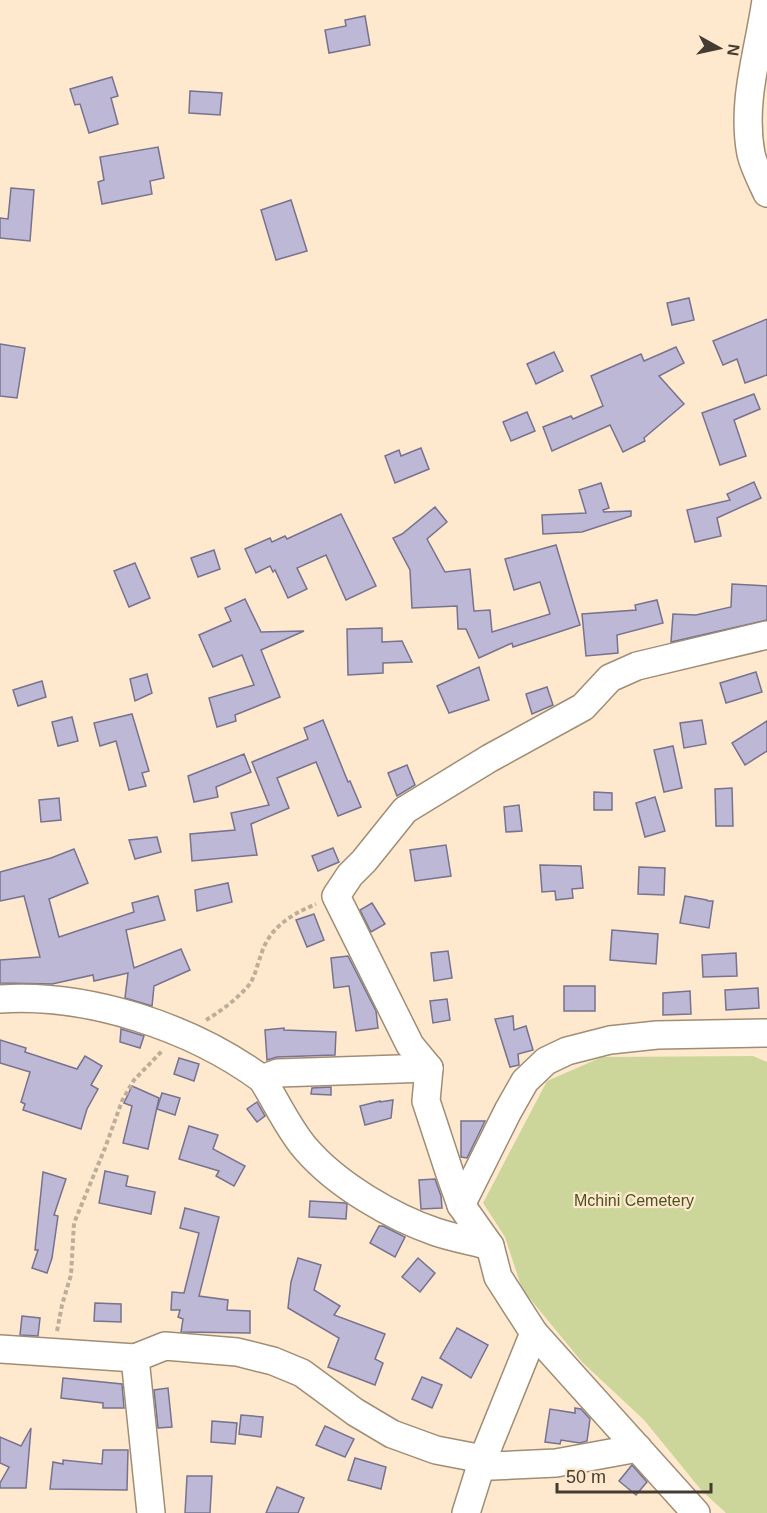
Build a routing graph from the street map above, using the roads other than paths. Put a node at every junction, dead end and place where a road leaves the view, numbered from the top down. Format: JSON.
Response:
{"nodes":[{"id":1,"x":766,"y":0,"type":"edge"},
{"id":2,"x":767,"y":193,"type":"edge"},
{"id":3,"x":767,"y":635,"type":"edge"},
{"id":4,"x":0,"y":999,"type":"edge"},
{"id":5,"x":767,"y":1033,"type":"edge"},
{"id":6,"x":429,"y":1068,"type":"junction"},
{"id":7,"x":262,"y":1079,"type":"junction"},
{"id":8,"x":461,"y":1205,"type":"junction"},
{"id":9,"x":490,"y":1246,"type":"junction"},
{"id":10,"x":534,"y":1333,"type":"junction"},
{"id":11,"x":0,"y":1349,"type":"edge"},
{"id":12,"x":135,"y":1358,"type":"junction"},
{"id":13,"x":639,"y":1448,"type":"junction"},
{"id":14,"x":483,"y":1459,"type":"junction"},
{"id":15,"x":151,"y":1513,"type":"edge"},
{"id":16,"x":466,"y":1513,"type":"edge"},
{"id":17,"x":696,"y":1513,"type":"edge"}],
"edges":[{"from":1,"to":2,"type":"street"},
{"from":3,"to":6,"type":"street"},
{"from":4,"to":7,"type":"street"},
{"from":5,"to":8,"type":"street"},
{"from":6,"to":7,"type":"street"},
{"from":6,"to":8,"type":"street"},
{"from":7,"to":9,"type":"street"},
{"from":8,"to":9,"type":"street"},
{"from":9,"to":10,"type":"street"},
{"from":10,"to":13,"type":"street"},
{"from":10,"to":14,"type":"street"},
{"from":11,"to":12,"type":"street"},
{"from":12,"to":14,"type":"street"},
{"from":12,"to":15,"type":"street"},
{"from":13,"to":14,"type":"street"},
{"from":13,"to":17,"type":"street"},
{"from":14,"to":16,"type":"street"}]}
